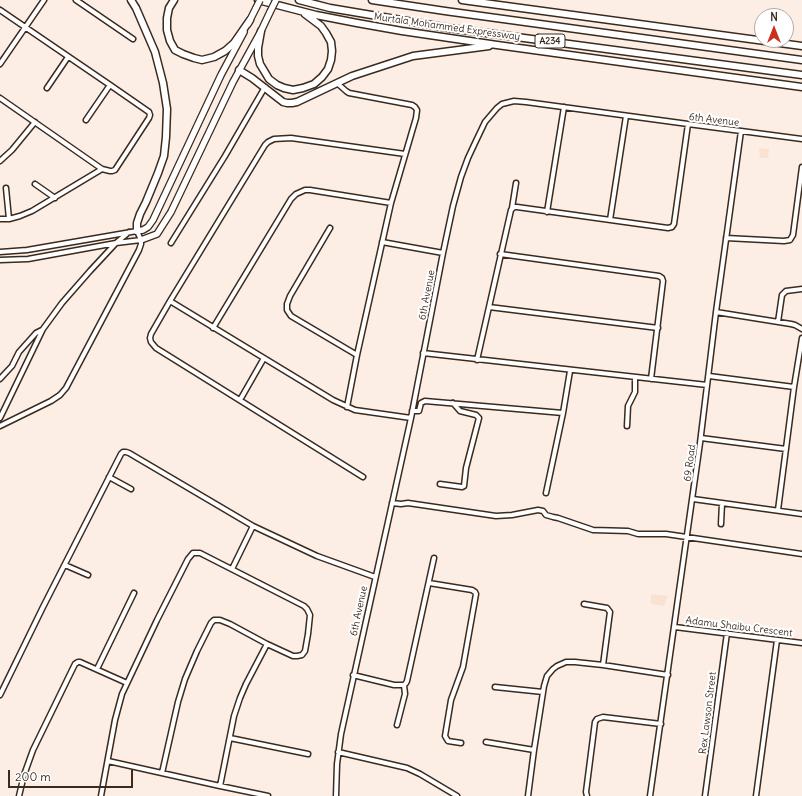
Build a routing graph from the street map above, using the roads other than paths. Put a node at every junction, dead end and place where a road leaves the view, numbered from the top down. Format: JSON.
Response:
{"nodes":[{"id":1,"x":44,"y":0,"type":"edge"},
{"id":2,"x":76,"y":0,"type":"edge"},
{"id":3,"x":131,"y":0,"type":"edge"},
{"id":4,"x":174,"y":0,"type":"edge"},
{"id":5,"x":259,"y":0,"type":"edge"},
{"id":6,"x":276,"y":0,"type":"edge"},
{"id":7,"x":299,"y":0,"type":"edge"},
{"id":8,"x":372,"y":0,"type":"edge"},
{"id":9,"x":462,"y":0,"type":"edge"},
{"id":10,"x":480,"y":0,"type":"edge"},
{"id":11,"x":492,"y":4,"type":"junction"},
{"id":12,"x":0,"y":10,"type":"edge"},
{"id":13,"x":300,"y":11,"type":"junction"},
{"id":14,"x":250,"y":20,"type":"junction"},
{"id":15,"x":25,"y":28,"type":"junction"},
{"id":16,"x":260,"y":31,"type":"junction"},
{"id":17,"x":134,"y":40,"type":"dead end"},
{"id":18,"x":497,"y":45,"type":"junction"},
{"id":19,"x":802,"y":46,"type":"edge"},
{"id":20,"x":68,"y":57,"type":"junction"},
{"id":21,"x":802,"y":60,"type":"edge"},
{"id":22,"x":0,"y":64,"type":"edge"},
{"id":23,"x":239,"y":70,"type":"junction"},
{"id":24,"x":802,"y":75,"type":"edge"},
{"id":25,"x":337,"y":83,"type":"junction"},
{"id":26,"x":786,"y":84,"type":"junction"},
{"id":27,"x":110,"y":85,"type":"junction"},
{"id":28,"x":265,"y":87,"type":"junction"},
{"id":29,"x":802,"y":87,"type":"edge"},
{"id":30,"x":47,"y":88,"type":"dead end"},
{"id":31,"x":802,"y":90,"type":"edge"},
{"id":32,"x":0,"y":98,"type":"edge"},
{"id":33,"x":564,"y":107,"type":"junction"},
{"id":34,"x":626,"y":116,"type":"junction"},
{"id":35,"x":86,"y":120,"type":"dead end"},
{"id":36,"x":34,"y":122,"type":"junction"},
{"id":37,"x":688,"y":124,"type":"junction"},
{"id":38,"x":741,"y":131,"type":"junction"},
{"id":39,"x":802,"y":139,"type":"edge"},
{"id":40,"x":405,"y":154,"type":"junction"},
{"id":41,"x":0,"y":161,"type":"edge"},
{"id":42,"x":802,"y":167,"type":"edge"},
{"id":43,"x":102,"y":169,"type":"junction"},
{"id":44,"x":516,"y":183,"type":"dead end"},
{"id":45,"x":35,"y":184,"type":"dead end"},
{"id":46,"x":6,"y":188,"type":"dead end"},
{"id":47,"x":55,"y":198,"type":"junction"},
{"id":48,"x":391,"y":202,"type":"junction"},
{"id":49,"x":512,"y":208,"type":"junction"},
{"id":50,"x":547,"y":212,"type":"junction"},
{"id":51,"x":0,"y":219,"type":"edge"},
{"id":52,"x":9,"y":219,"type":"junction"},
{"id":53,"x":610,"y":220,"type":"junction"},
{"id":54,"x":330,"y":228,"type":"dead end"},
{"id":55,"x":137,"y":231,"type":"junction"},
{"id":56,"x":129,"y":232,"type":"junction"},
{"id":57,"x":726,"y":238,"type":"junction"},
{"id":58,"x":141,"y":240,"type":"junction"},
{"id":59,"x":116,"y":242,"type":"junction"},
{"id":60,"x":382,"y":242,"type":"junction"},
{"id":61,"x":171,"y":243,"type":"dead end"},
{"id":62,"x":0,"y":252,"type":"edge"},
{"id":63,"x":443,"y":253,"type":"junction"},
{"id":64,"x":500,"y":254,"type":"junction"},
{"id":65,"x":0,"y":260,"type":"edge"},
{"id":66,"x":802,"y":289,"type":"edge"},
{"id":67,"x":170,"y":301,"type":"junction"},
{"id":68,"x":489,"y":307,"type":"junction"},
{"id":69,"x":716,"y":312,"type":"junction"},
{"id":70,"x":778,"y":322,"type":"junction"},
{"id":71,"x":213,"y":328,"type":"junction"},
{"id":72,"x":658,"y":328,"type":"junction"},
{"id":73,"x":43,"y":329,"type":"junction"},
{"id":74,"x":802,"y":329,"type":"edge"},
{"id":75,"x":802,"y":338,"type":"edge"},
{"id":76,"x":423,"y":354,"type":"junction"},
{"id":77,"x":357,"y":355,"type":"junction"},
{"id":78,"x":264,"y":358,"type":"junction"},
{"id":79,"x":477,"y":360,"type":"junction"},
{"id":80,"x":570,"y":370,"type":"junction"},
{"id":81,"x":709,"y":376,"type":"junction"},
{"id":82,"x":635,"y":378,"type":"junction"},
{"id":83,"x":0,"y":379,"type":"edge"},
{"id":84,"x":651,"y":379,"type":"junction"},
{"id":85,"x":707,"y":385,"type":"junction"},
{"id":86,"x":794,"y":387,"type":"junction"},
{"id":87,"x":240,"y":400,"type":"junction"},
{"id":88,"x":453,"y":403,"type":"junction"},
{"id":89,"x":346,"y":407,"type":"junction"},
{"id":90,"x":412,"y":411,"type":"junction"},
{"id":91,"x":563,"y":413,"type":"junction"},
{"id":92,"x":0,"y":418,"type":"edge"},
{"id":93,"x":411,"y":418,"type":"junction"},
{"id":94,"x":0,"y":426,"type":"edge"},
{"id":95,"x":627,"y":426,"type":"dead end"},
{"id":96,"x":701,"y":438,"type":"junction"},
{"id":97,"x":786,"y":450,"type":"junction"},
{"id":98,"x":109,"y":477,"type":"junction"},
{"id":99,"x":363,"y":477,"type":"dead end"},
{"id":100,"x":440,"y":484,"type":"dead end"},
{"id":101,"x":131,"y":488,"type":"dead end"},
{"id":102,"x":546,"y":493,"type":"dead end"},
{"id":103,"x":693,"y":499,"type":"junction"},
{"id":104,"x":392,"y":503,"type":"junction"},
{"id":105,"x":722,"y":503,"type":"junction"},
{"id":106,"x":778,"y":510,"type":"junction"},
{"id":107,"x":802,"y":514,"type":"edge"},
{"id":108,"x":720,"y":524,"type":"dead end"},
{"id":109,"x":253,"y":526,"type":"junction"},
{"id":110,"x":687,"y":538,"type":"junction"},
{"id":111,"x":802,"y":554,"type":"edge"},
{"id":112,"x":434,"y":558,"type":"dead end"},
{"id":113,"x":65,"y":565,"type":"junction"},
{"id":114,"x":232,"y":569,"type":"junction"},
{"id":115,"x":88,"y":575,"type":"dead end"},
{"id":116,"x":375,"y":577,"type":"junction"},
{"id":117,"x":429,"y":582,"type":"junction"},
{"id":118,"x":134,"y":593,"type":"dead end"},
{"id":119,"x":584,"y":604,"type":"dead end"},
{"id":120,"x":675,"y":627,"type":"junction"},
{"id":121,"x":727,"y":633,"type":"junction"},
{"id":122,"x":777,"y":640,"type":"junction"},
{"id":123,"x":802,"y":643,"type":"edge"},
{"id":124,"x":267,"y":644,"type":"junction"},
{"id":125,"x":603,"y":665,"type":"junction"},
{"id":126,"x":97,"y":669,"type":"junction"},
{"id":127,"x":353,"y":675,"type":"junction"},
{"id":128,"x":668,"y":675,"type":"junction"},
{"id":129,"x":127,"y":683,"type":"junction"},
{"id":130,"x":404,"y":685,"type":"junction"},
{"id":131,"x":495,"y":687,"type":"dead end"},
{"id":132,"x":543,"y":692,"type":"junction"},
{"id":133,"x":0,"y":695,"type":"edge"},
{"id":134,"x":661,"y":724,"type":"junction"},
{"id":135,"x":397,"y":725,"type":"dead end"},
{"id":136,"x":230,"y":738,"type":"junction"},
{"id":137,"x":486,"y":742,"type":"dead end"},
{"id":138,"x":462,"y":743,"type":"dead end"},
{"id":139,"x":534,"y":750,"type":"junction"},
{"id":140,"x":338,"y":752,"type":"junction"},
{"id":141,"x":308,"y":754,"type":"dead end"},
{"id":142,"x":108,"y":761,"type":"junction"},
{"id":143,"x":162,"y":773,"type":"junction"},
{"id":144,"x":220,"y":786,"type":"junction"},
{"id":145,"x":19,"y":796,"type":"edge"},
{"id":146,"x":101,"y":796,"type":"edge"},
{"id":147,"x":268,"y":796,"type":"edge"},
{"id":148,"x":336,"y":796,"type":"edge"},
{"id":149,"x":457,"y":796,"type":"edge"},
{"id":150,"x":528,"y":796,"type":"edge"},
{"id":151,"x":587,"y":796,"type":"edge"},
{"id":152,"x":650,"y":796,"type":"edge"},
{"id":153,"x":706,"y":796,"type":"edge"},
{"id":154,"x":756,"y":796,"type":"edge"}],
"edges":[{"from":1,"to":15,"type":"street"},
{"from":2,"to":17,"type":"street"},
{"from":3,"to":55,"type":"highway"},
{"from":4,"to":14,"type":"highway"},
{"from":5,"to":13,"type":"highway","name":"Murtala Mohammed Expressway"},
{"from":5,"to":14,"type":"main road","bridge":true},
{"from":6,"to":16,"type":"main road","bridge":true},
{"from":7,"to":24,"type":"highway","name":"Murtala Mohammed Expressway","number":"A234"},
{"from":8,"to":21,"type":"highway","name":"Murtala Mohammed Expressway","number":"A234"},
{"from":9,"to":11,"type":"highway"},
{"from":10,"to":11,"type":"highway"},
{"from":11,"to":19,"type":"highway"},
{"from":12,"to":15,"type":"street"},
{"from":13,"to":16,"type":"highway"},
{"from":13,"to":18,"type":"highway","name":"Murtala Mohammed Expressway"},
{"from":14,"to":55,"type":"main road"},
{"from":15,"to":20,"type":"street"},
{"from":15,"to":22,"type":"street"},
{"from":16,"to":23,"type":"main road"},
{"from":18,"to":25,"type":"highway"},
{"from":18,"to":26,"type":"highway","name":"Murtala Mohammed Expressway"},
{"from":20,"to":27,"type":"street"},
{"from":20,"to":30,"type":"street"},
{"from":23,"to":28,"type":"highway"},
{"from":23,"to":58,"type":"main road"},
{"from":25,"to":28,"type":"highway"},
{"from":25,"to":40,"type":"street"},
{"from":26,"to":29,"type":"highway","name":"Murtala Mohammed Expressway"},
{"from":26,"to":31,"type":"highway"},
{"from":27,"to":35,"type":"street"},
{"from":27,"to":43,"type":"street"},
{"from":28,"to":61,"type":"street"},
{"from":32,"to":36,"type":"street"},
{"from":33,"to":34,"type":"street","name":"6th Avenue"},
{"from":33,"to":50,"type":"street"},
{"from":33,"to":63,"type":"street","name":"6th Avenue"},
{"from":34,"to":37,"type":"street","name":"6th Avenue"},
{"from":34,"to":53,"type":"street"},
{"from":36,"to":41,"type":"street"},
{"from":36,"to":43,"type":"street"},
{"from":37,"to":38,"type":"street","name":"6th Avenue"},
{"from":37,"to":53,"type":"street"},
{"from":38,"to":39,"type":"street","name":"6th Avenue"},
{"from":38,"to":57,"type":"street","name":"69 Road"},
{"from":40,"to":48,"type":"street"},
{"from":40,"to":67,"type":"street"},
{"from":42,"to":57,"type":"street"},
{"from":43,"to":47,"type":"street"},
{"from":44,"to":49,"type":"street"},
{"from":45,"to":47,"type":"street"},
{"from":46,"to":52,"type":"street"},
{"from":47,"to":52,"type":"street"},
{"from":48,"to":60,"type":"street"},
{"from":48,"to":71,"type":"street"},
{"from":49,"to":50,"type":"street"},
{"from":49,"to":64,"type":"street"},
{"from":50,"to":53,"type":"street"},
{"from":51,"to":52,"type":"street"},
{"from":54,"to":77,"type":"street"},
{"from":55,"to":56,"type":"street"},
{"from":55,"to":58,"type":"street"},
{"from":56,"to":59,"type":"street"},
{"from":56,"to":62,"type":"street"},
{"from":57,"to":69,"type":"street","name":"69 Road"},
{"from":58,"to":59,"type":"street"},
{"from":58,"to":94,"type":"street"},
{"from":59,"to":65,"type":"street"},
{"from":59,"to":73,"type":"street"},
{"from":60,"to":63,"type":"street"},
{"from":60,"to":77,"type":"street"},
{"from":63,"to":76,"type":"street","name":"6th Avenue"},
{"from":64,"to":68,"type":"street"},
{"from":64,"to":72,"type":"street"},
{"from":66,"to":70,"type":"street"},
{"from":67,"to":71,"type":"street"},
{"from":67,"to":87,"type":"street"},
{"from":68,"to":72,"type":"street"},
{"from":68,"to":79,"type":"street"},
{"from":69,"to":70,"type":"street"},
{"from":69,"to":81,"type":"street","name":"69 Road"},
{"from":70,"to":74,"type":"street"},
{"from":71,"to":78,"type":"street"},
{"from":72,"to":84,"type":"street"},
{"from":73,"to":83,"type":"street"},
{"from":73,"to":92,"type":"street"},
{"from":75,"to":86,"type":"street"},
{"from":76,"to":79,"type":"street"},
{"from":76,"to":90,"type":"street","name":"6th Avenue"},
{"from":77,"to":89,"type":"street"},
{"from":78,"to":87,"type":"street"},
{"from":78,"to":89,"type":"street"},
{"from":79,"to":80,"type":"street"},
{"from":80,"to":82,"type":"street"},
{"from":80,"to":91,"type":"street"},
{"from":81,"to":85,"type":"street","name":"69 Road"},
{"from":81,"to":86,"type":"street"},
{"from":82,"to":84,"type":"street"},
{"from":82,"to":95,"type":"street"},
{"from":84,"to":85,"type":"street"},
{"from":85,"to":96,"type":"street","name":"69 Road"},
{"from":86,"to":97,"type":"street"},
{"from":87,"to":99,"type":"street"},
{"from":88,"to":90,"type":"street"},
{"from":88,"to":91,"type":"street"},
{"from":88,"to":100,"type":"street"},
{"from":89,"to":93,"type":"street"},
{"from":90,"to":93,"type":"street","name":"6th Avenue"},
{"from":91,"to":102,"type":"street"},
{"from":93,"to":104,"type":"street","name":"6th Avenue"},
{"from":96,"to":97,"type":"street"},
{"from":96,"to":103,"type":"street","name":"69 Road"},
{"from":97,"to":106,"type":"street"},
{"from":98,"to":101,"type":"street"},
{"from":98,"to":109,"type":"street"},
{"from":98,"to":113,"type":"street"},
{"from":103,"to":105,"type":"street"},
{"from":103,"to":110,"type":"street","name":"69 Road"},
{"from":104,"to":110,"type":"street"},
{"from":104,"to":116,"type":"street","name":"6th Avenue"},
{"from":105,"to":106,"type":"street"},
{"from":105,"to":108,"type":"street"},
{"from":106,"to":107,"type":"street"},
{"from":109,"to":114,"type":"street"},
{"from":109,"to":116,"type":"street"},
{"from":110,"to":111,"type":"street"},
{"from":110,"to":120,"type":"street","name":"69 Road"},
{"from":112,"to":117,"type":"street"},
{"from":113,"to":115,"type":"street"},
{"from":113,"to":133,"type":"street"},
{"from":114,"to":124,"type":"street"},
{"from":114,"to":129,"type":"street"},
{"from":116,"to":127,"type":"street","name":"6th Avenue"},
{"from":117,"to":130,"type":"street"},
{"from":117,"to":138,"type":"street"},
{"from":118,"to":126,"type":"street"},
{"from":119,"to":125,"type":"street"},
{"from":120,"to":121,"type":"street","name":"Adamu Shaibu Crescent"},
{"from":120,"to":128,"type":"street","name":"69 Road"},
{"from":121,"to":122,"type":"street","name":"Adamu Shaibu Crescent"},
{"from":121,"to":153,"type":"street","name":"Rex Lawson Street"},
{"from":122,"to":123,"type":"street","name":"Adamu Shaibu Crescent"},
{"from":122,"to":154,"type":"street"},
{"from":124,"to":136,"type":"street"},
{"from":124,"to":143,"type":"street"},
{"from":125,"to":128,"type":"street"},
{"from":125,"to":132,"type":"street"},
{"from":126,"to":129,"type":"street"},
{"from":126,"to":145,"type":"street"},
{"from":127,"to":130,"type":"street"},
{"from":127,"to":140,"type":"street","name":"6th Avenue"},
{"from":128,"to":134,"type":"street","name":"69 Road"},
{"from":129,"to":142,"type":"street"},
{"from":130,"to":135,"type":"street"},
{"from":131,"to":132,"type":"street"},
{"from":132,"to":139,"type":"street"},
{"from":134,"to":151,"type":"street"},
{"from":134,"to":152,"type":"street","name":"69 Road"},
{"from":136,"to":141,"type":"street"},
{"from":136,"to":144,"type":"street"},
{"from":137,"to":139,"type":"street"},
{"from":139,"to":150,"type":"street"},
{"from":140,"to":148,"type":"street","name":"6th Avenue"},
{"from":140,"to":149,"type":"street"},
{"from":142,"to":143,"type":"street"},
{"from":142,"to":146,"type":"street"},
{"from":143,"to":144,"type":"street"},
{"from":144,"to":147,"type":"street"}]}
